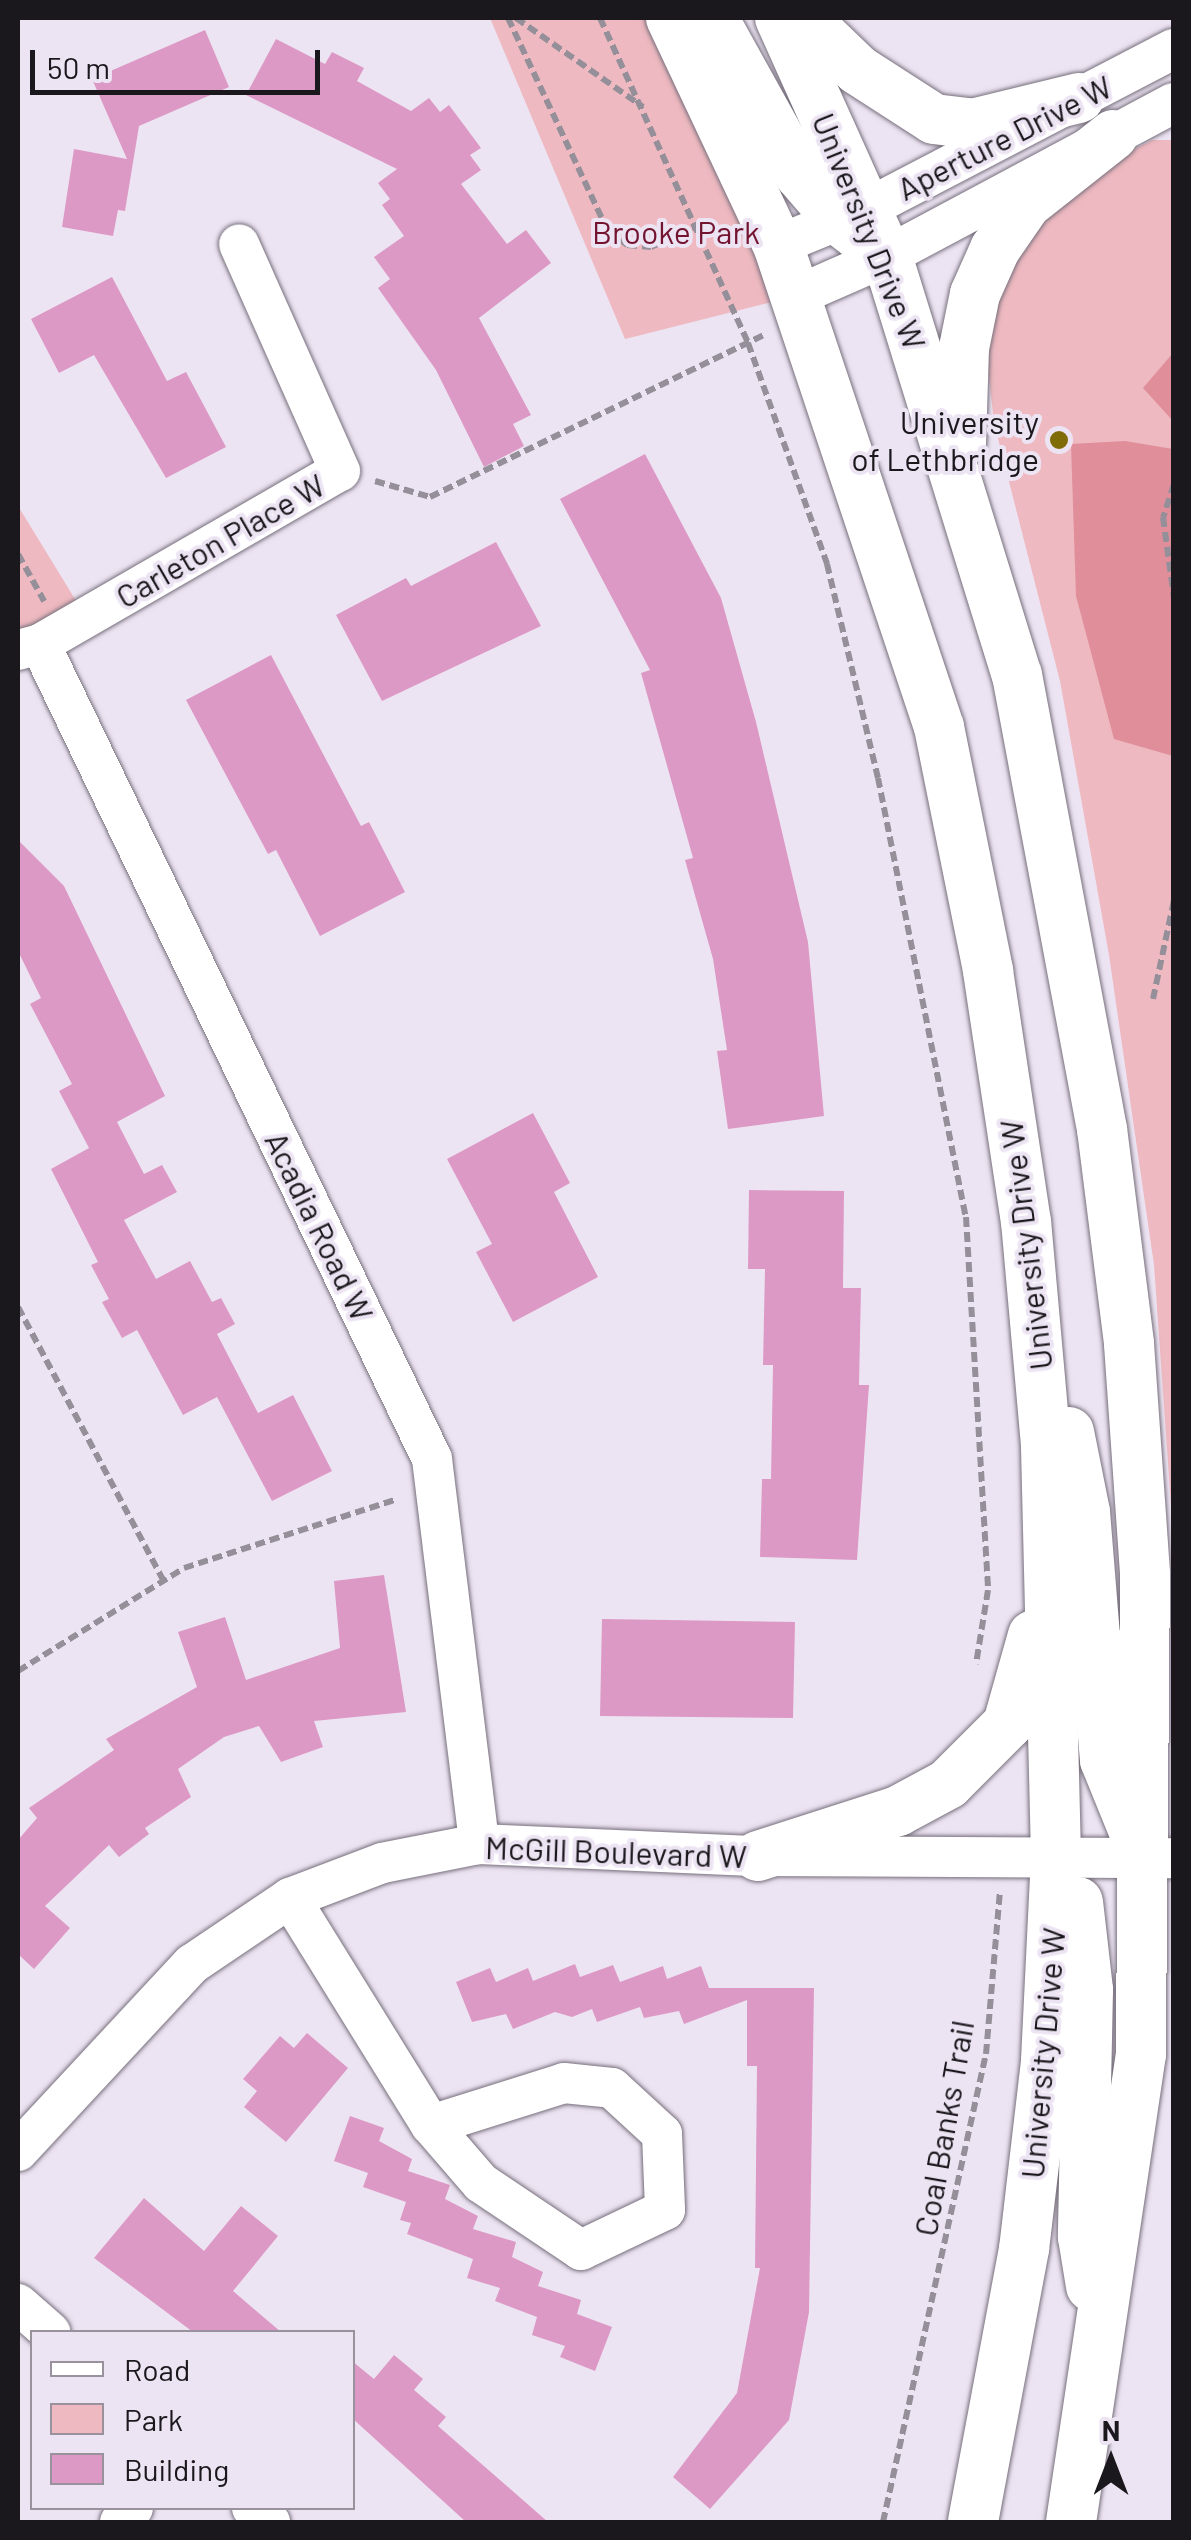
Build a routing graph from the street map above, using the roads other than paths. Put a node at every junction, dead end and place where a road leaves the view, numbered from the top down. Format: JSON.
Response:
{"nodes":[{"id":1,"x":671,"y":18,"type":"edge"},
{"id":2,"x":713,"y":18,"type":"edge"},
{"id":3,"x":780,"y":18,"type":"edge"},
{"id":4,"x":804,"y":18,"type":"edge"},
{"id":5,"x":1174,"y":49,"type":"edge"},
{"id":6,"x":1079,"y":98,"type":"junction"},
{"id":7,"x":1174,"y":103,"type":"edge"},
{"id":8,"x":1113,"y":135,"type":"junction"},
{"id":9,"x":852,"y":214,"type":"junction"},
{"id":10,"x":239,"y":244,"type":"dead end"},
{"id":11,"x":778,"y":245,"type":"junction"},
{"id":12,"x":887,"y":256,"type":"junction"},
{"id":13,"x":796,"y":296,"type":"junction"},
{"id":14,"x":960,"y":478,"type":"junction"},
{"id":15,"x":40,"y":642,"type":"edge"},
{"id":16,"x":1026,"y":1222,"type":"junction"},
{"id":17,"x":1049,"y":1562,"type":"junction"},
{"id":18,"x":479,"y":1844,"type":"junction"},
{"id":19,"x":758,"y":1856,"type":"junction"},
{"id":20,"x":1031,"y":1856,"type":"junction"},
{"id":21,"x":1159,"y":1857,"type":"edge"},
{"id":22,"x":290,"y":1898,"type":"junction"},
{"id":23,"x":431,"y":2125,"type":"junction"},
{"id":24,"x":18,"y":2151,"type":"edge"},
{"id":25,"x":18,"y":2304,"type":"edge"},
{"id":26,"x":48,"y":2330,"type":"edge"},
{"id":27,"x":1101,"y":2345,"type":"junction"},
{"id":28,"x":974,"y":2522,"type":"edge"},
{"id":29,"x":1071,"y":2522,"type":"edge"}],
"edges":[{"from":1,"to":11,"type":"main road","name":"University Drive W"},
{"from":2,"to":9,"type":"main road"},
{"from":3,"to":9,"type":"main road","name":"University Drive W"},
{"from":4,"to":6,"type":"main road"},
{"from":5,"to":6,"type":"street","name":"Aperture Drive W"},
{"from":6,"to":9,"type":"street","name":"Aperture Drive W"},
{"from":7,"to":8,"type":"street","name":"Aperture Drive W"},
{"from":8,"to":12,"type":"street","name":"Aperture Drive W"},
{"from":8,"to":14,"type":"main road"},
{"from":9,"to":11,"type":"street","name":"Aperture Drive W"},
{"from":9,"to":12,"type":"main road"},
{"from":10,"to":15,"type":"street","name":"Carleton Place W"},
{"from":11,"to":13,"type":"main road","name":"University Drive W"},
{"from":12,"to":13,"type":"street","name":"Aperture Drive W"},
{"from":12,"to":14,"type":"main road","name":"University Drive W"},
{"from":13,"to":16,"type":"main road","name":"University Drive W"},
{"from":14,"to":21,"type":"main road","name":"University Drive W"},
{"from":15,"to":18,"type":"street","name":"Acadia Road W"},
{"from":16,"to":17,"type":"main road","name":"University Drive W"},
{"from":16,"to":21,"type":"main road"},
{"from":17,"to":19,"type":"main road"},
{"from":17,"to":20,"type":"main road","name":"University Drive W"},
{"from":18,"to":19,"type":"street","name":"McGill Boulevard W"},
{"from":18,"to":22,"type":"street","name":"McGill Boulevard W"},
{"from":19,"to":20,"type":"street","name":"McGill Boulevard W"},
{"from":20,"to":21,"type":"street","name":"McGill Boulevard W"},
{"from":20,"to":27,"type":"main road"},
{"from":20,"to":28,"type":"main road","name":"University Drive W"},
{"from":21,"to":27,"type":"main road","name":"University Drive W"},
{"from":22,"to":23,"type":"street"},
{"from":22,"to":24,"type":"street","name":"McGill Boulevard W"},
{"from":23,"to":23,"type":"street"},
{"from":25,"to":26,"type":"street"},
{"from":27,"to":29,"type":"main road","name":"University Drive W"}]}
